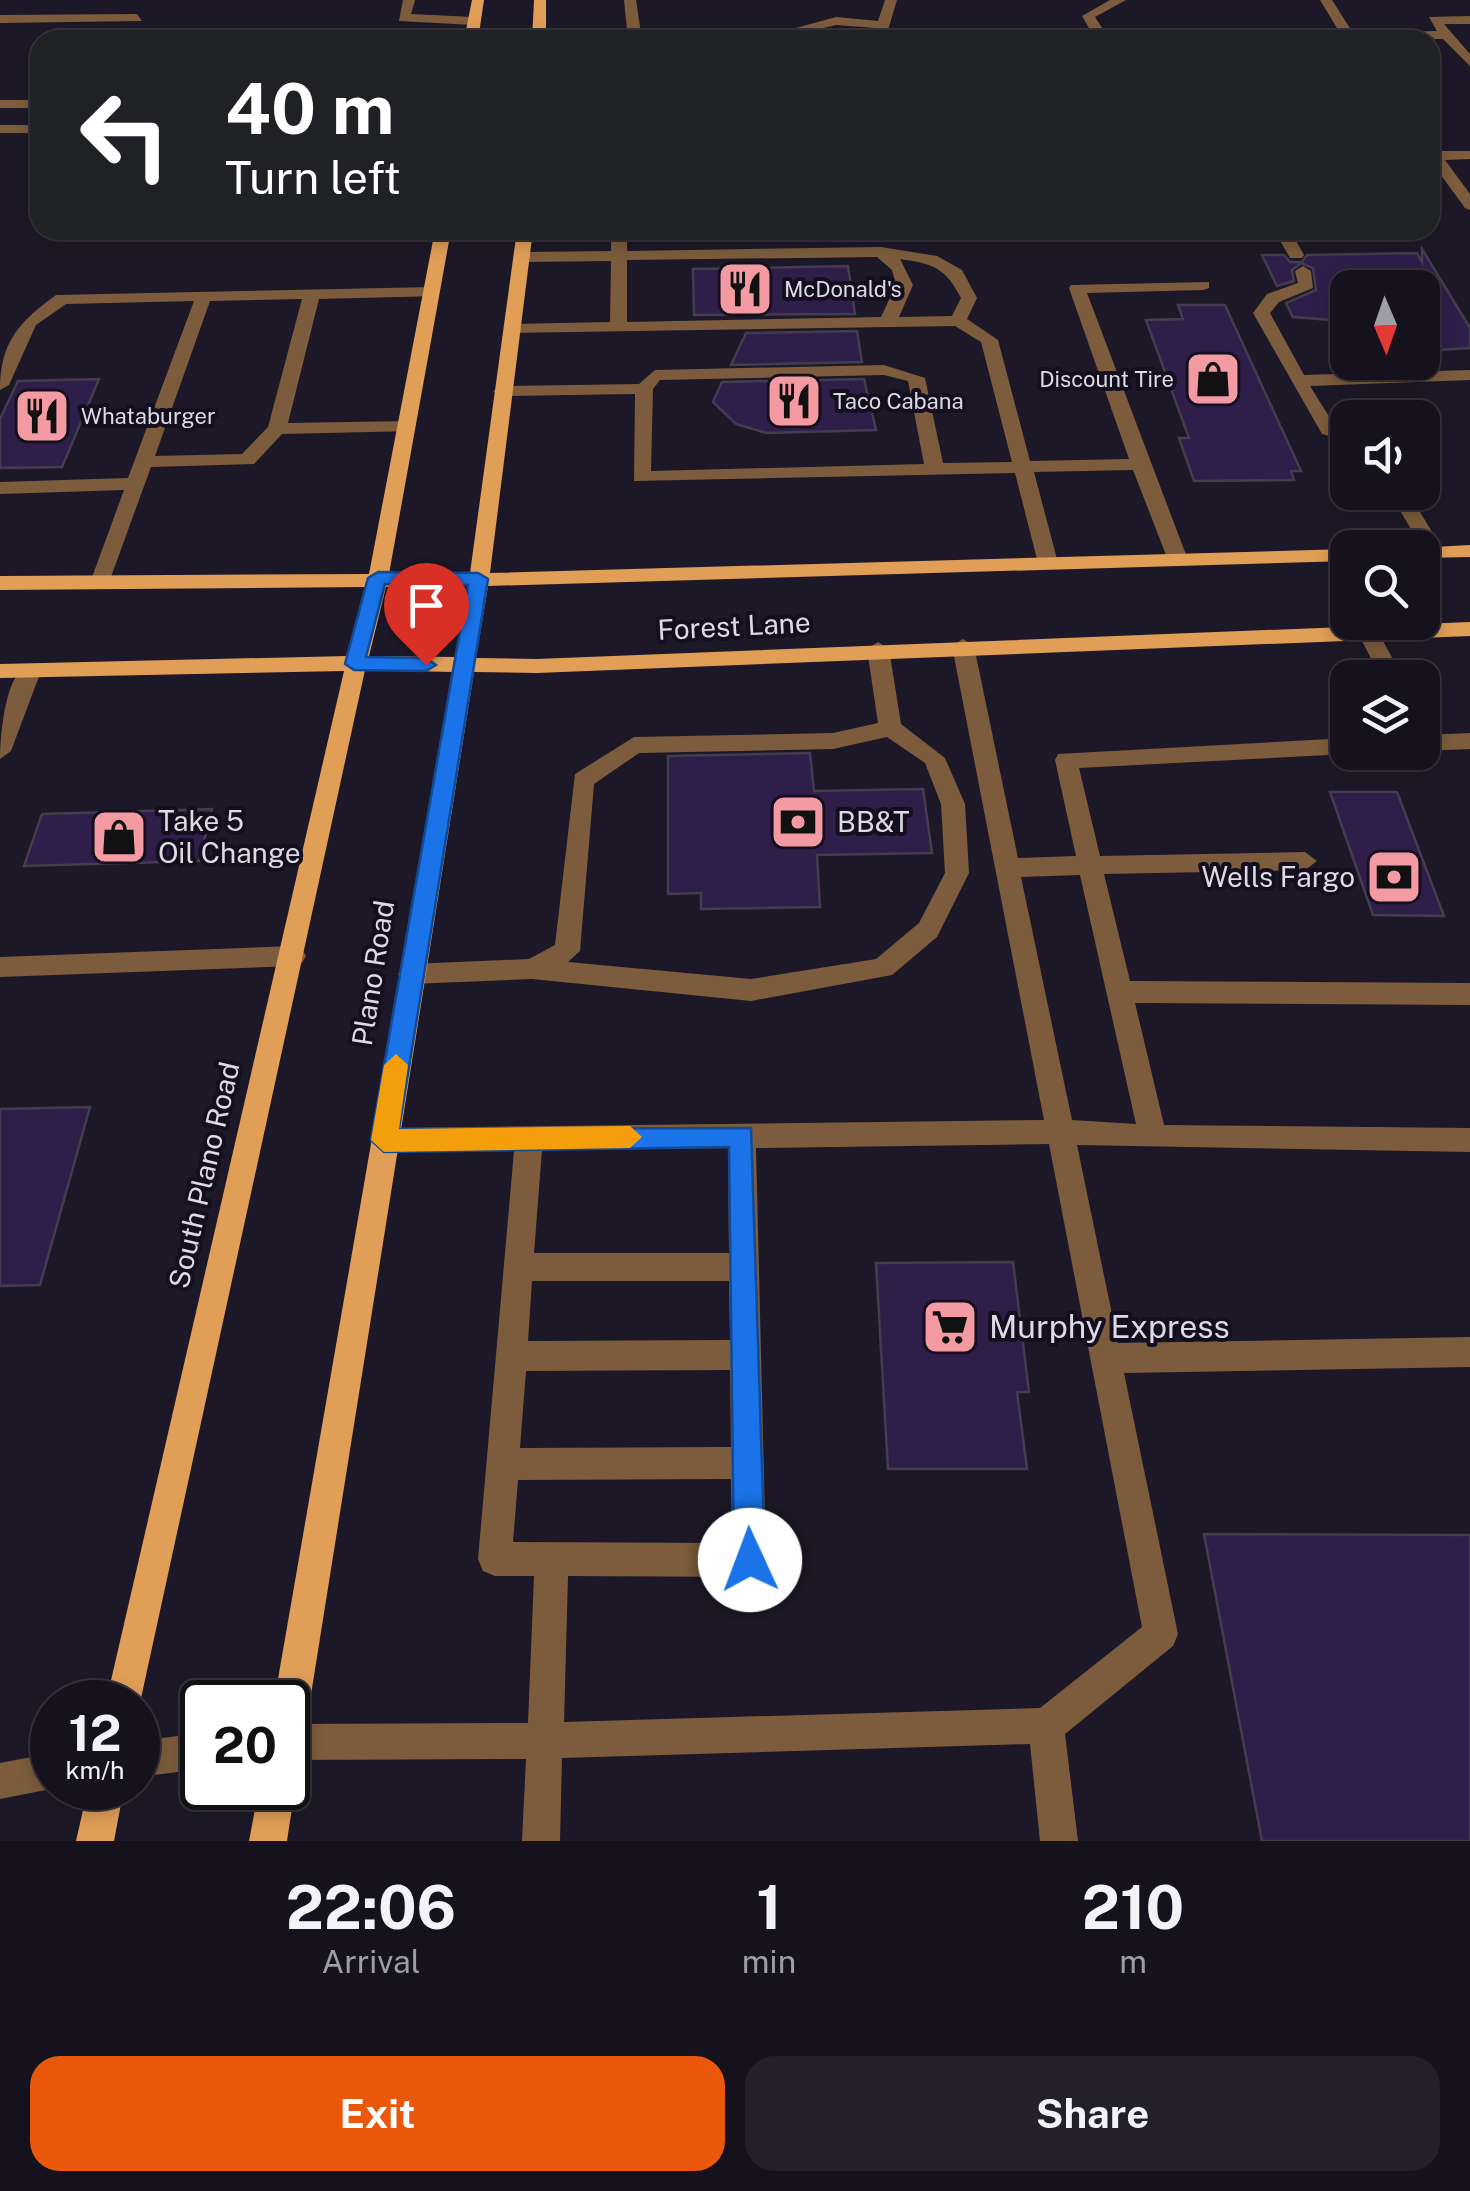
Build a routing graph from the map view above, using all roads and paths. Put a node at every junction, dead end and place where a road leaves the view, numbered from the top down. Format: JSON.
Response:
{"nodes":[{"id":1,"x":409,"y":0,"type":"edge"},
{"id":2,"x":478,"y":0,"type":"edge"},
{"id":3,"x":540,"y":0,"type":"edge"},
{"id":4,"x":630,"y":0,"type":"edge"},
{"id":5,"x":891,"y":0,"type":"edge"},
{"id":6,"x":1120,"y":0,"type":"edge"},
{"id":7,"x":1326,"y":0,"type":"edge"},
{"id":8,"x":136,"y":18,"type":"dead end"},
{"id":9,"x":0,"y":19,"type":"edge"},
{"id":10,"x":1470,"y":20,"type":"edge"},
{"id":11,"x":474,"y":21,"type":"junction"},
{"id":12,"x":883,"y":25,"type":"junction"},
{"id":13,"x":473,"y":30,"type":"edge"},
{"id":14,"x":538,"y":30,"type":"edge"},
{"id":15,"x":633,"y":30,"type":"edge"},
{"id":16,"x":800,"y":30,"type":"edge"},
{"id":17,"x":881,"y":30,"type":"edge"},
{"id":18,"x":1096,"y":30,"type":"edge"},
{"id":19,"x":1344,"y":30,"type":"edge"},
{"id":20,"x":1440,"y":36,"type":"edge"},
{"id":21,"x":1447,"y":36,"type":"junction"},
{"id":22,"x":1470,"y":62,"type":"edge"},
{"id":23,"x":0,"y":104,"type":"edge"},
{"id":24,"x":30,"y":104,"type":"edge"},
{"id":25,"x":30,"y":129,"type":"edge"},
{"id":26,"x":0,"y":130,"type":"edge"},
{"id":27,"x":1440,"y":154,"type":"edge"},
{"id":28,"x":1470,"y":155,"type":"edge"},
{"id":29,"x":1440,"y":166,"type":"edge"},
{"id":30,"x":1470,"y":206,"type":"edge"},
{"id":31,"x":441,"y":240,"type":"edge"},
{"id":32,"x":524,"y":240,"type":"edge"},
{"id":33,"x":619,"y":240,"type":"edge"},
{"id":34,"x":1287,"y":240,"type":"edge"},
{"id":35,"x":881,"y":252,"type":"junction"},
{"id":36,"x":618,"y":254,"type":"junction"},
{"id":37,"x":522,"y":257,"type":"junction"},
{"id":38,"x":1203,"y":285,"type":"dead end"},
{"id":39,"x":432,"y":292,"type":"junction"},
{"id":40,"x":312,"y":294,"type":"junction"},
{"id":41,"x":204,"y":296,"type":"junction"},
{"id":42,"x":958,"y":321,"type":"junction"},
{"id":43,"x":886,"y":322,"type":"junction"},
{"id":44,"x":618,"y":327,"type":"junction"},
{"id":45,"x":512,"y":329,"type":"junction"},
{"id":46,"x":1470,"y":375,"type":"edge"},
{"id":47,"x":1298,"y":380,"type":"junction"},
{"id":48,"x":0,"y":385,"type":"edge"},
{"id":49,"x":644,"y":389,"type":"junction"},
{"id":50,"x":502,"y":391,"type":"junction"},
{"id":51,"x":408,"y":427,"type":"junction"},
{"id":52,"x":278,"y":430,"type":"junction"},
{"id":53,"x":1330,"y":431,"type":"edge"},
{"id":54,"x":144,"y":462,"type":"junction"},
{"id":55,"x":1140,"y":464,"type":"junction"},
{"id":56,"x":1026,"y":466,"type":"junction"},
{"id":57,"x":934,"y":467,"type":"junction"},
{"id":58,"x":134,"y":484,"type":"junction"},
{"id":59,"x":0,"y":488,"type":"edge"},
{"id":60,"x":1470,"y":551,"type":"edge"},
{"id":61,"x":1440,"y":552,"type":"edge"},
{"id":62,"x":1330,"y":556,"type":"edge"},
{"id":63,"x":1178,"y":560,"type":"junction"},
{"id":64,"x":1048,"y":563,"type":"junction"},
{"id":65,"x":378,"y":578,"type":"junction"},
{"id":66,"x":478,"y":579,"type":"junction"},
{"id":67,"x":101,"y":580,"type":"junction"},
{"id":68,"x":0,"y":583,"type":"edge"},
{"id":69,"x":1470,"y":629,"type":"edge"},
{"id":70,"x":1440,"y":630,"type":"edge"},
{"id":71,"x":1330,"y":634,"type":"edge"},
{"id":72,"x":963,"y":646,"type":"junction"},
{"id":73,"x":878,"y":649,"type":"junction"},
{"id":74,"x":354,"y":664,"type":"junction"},
{"id":75,"x":462,"y":665,"type":"junction"},
{"id":76,"x":30,"y":670,"type":"junction"},
{"id":77,"x":0,"y":671,"type":"edge"},
{"id":78,"x":890,"y":728,"type":"junction"},
{"id":79,"x":1440,"y":740,"type":"edge"},
{"id":80,"x":1470,"y":741,"type":"edge"},
{"id":81,"x":1330,"y":747,"type":"edge"},
{"id":82,"x":0,"y":751,"type":"edge"},
{"id":83,"x":1305,"y":861,"type":"dead end"},
{"id":84,"x":1090,"y":866,"type":"junction"},
{"id":85,"x":1009,"y":868,"type":"junction"},
{"id":86,"x":293,"y":956,"type":"junction"},
{"id":87,"x":0,"y":968,"type":"edge"},
{"id":88,"x":532,"y":969,"type":"junction"},
{"id":89,"x":411,"y":974,"type":"junction"},
{"id":90,"x":1118,"y":992,"type":"junction"},
{"id":91,"x":1470,"y":994,"type":"edge"},
{"id":92,"x":1064,"y":1132,"type":"junction"},
{"id":93,"x":742,"y":1136,"type":"junction"},
{"id":94,"x":1154,"y":1137,"type":"junction"},
{"id":95,"x":528,"y":1138,"type":"junction"},
{"id":96,"x":384,"y":1140,"type":"junction"},
{"id":97,"x":1470,"y":1140,"type":"edge"},
{"id":98,"x":518,"y":1267,"type":"junction"},
{"id":99,"x":744,"y":1267,"type":"junction"},
{"id":100,"x":1470,"y":1352,"type":"edge"},
{"id":101,"x":746,"y":1355,"type":"junction"},
{"id":102,"x":512,"y":1356,"type":"junction"},
{"id":103,"x":1106,"y":1358,"type":"junction"},
{"id":104,"x":747,"y":1462,"type":"junction"},
{"id":105,"x":503,"y":1464,"type":"junction"},
{"id":106,"x":552,"y":1560,"type":"junction"},
{"id":107,"x":129,"y":1680,"type":"edge"},
{"id":108,"x":296,"y":1680,"type":"edge"},
{"id":109,"x":1046,"y":1726,"type":"junction"},
{"id":110,"x":544,"y":1741,"type":"junction"},
{"id":111,"x":310,"y":1742,"type":"edge"},
{"id":112,"x":30,"y":1776,"type":"edge"},
{"id":113,"x":0,"y":1781,"type":"edge"},
{"id":114,"x":101,"y":1810,"type":"edge"},
{"id":115,"x":274,"y":1810,"type":"edge"},
{"id":116,"x":95,"y":1841,"type":"edge"},
{"id":117,"x":268,"y":1841,"type":"edge"},
{"id":118,"x":541,"y":1841,"type":"edge"},
{"id":119,"x":1059,"y":1841,"type":"edge"}],
"edges":[{"from":1,"to":11,"type":"street"},
{"from":2,"to":11,"type":"main road"},
{"from":3,"to":14,"type":"main road"},
{"from":4,"to":15,"type":"street"},
{"from":5,"to":12,"type":"street"},
{"from":6,"to":18,"type":"street"},
{"from":7,"to":19,"type":"street"},
{"from":8,"to":9,"type":"street"},
{"from":10,"to":21,"type":"street"},
{"from":11,"to":13,"type":"main road"},
{"from":12,"to":16,"type":"street"},
{"from":12,"to":17,"type":"street"},
{"from":20,"to":21,"type":"street"},
{"from":21,"to":22,"type":"street"},
{"from":23,"to":24,"type":"street"},
{"from":25,"to":26,"type":"street"},
{"from":27,"to":28,"type":"street"},
{"from":29,"to":30,"type":"street"},
{"from":31,"to":39,"type":"main road"},
{"from":32,"to":37,"type":"main road","name":"Plano Road"},
{"from":33,"to":36,"type":"street"},
{"from":34,"to":47,"type":"street"},
{"from":35,"to":36,"type":"street"},
{"from":35,"to":42,"type":"street"},
{"from":35,"to":43,"type":"street"},
{"from":36,"to":37,"type":"street"},
{"from":36,"to":44,"type":"street"},
{"from":37,"to":45,"type":"main road","name":"Plano Road"},
{"from":38,"to":55,"type":"street"},
{"from":39,"to":40,"type":"street"},
{"from":39,"to":51,"type":"main road"},
{"from":40,"to":41,"type":"street"},
{"from":40,"to":52,"type":"street"},
{"from":41,"to":48,"type":"street"},
{"from":41,"to":54,"type":"street"},
{"from":42,"to":43,"type":"street"},
{"from":42,"to":56,"type":"street"},
{"from":43,"to":44,"type":"street"},
{"from":44,"to":45,"type":"street"},
{"from":45,"to":50,"type":"main road","name":"Plano Road"},
{"from":46,"to":47,"type":"street"},
{"from":47,"to":53,"type":"street"},
{"from":49,"to":50,"type":"street"},
{"from":49,"to":57,"type":"street"},
{"from":49,"to":57,"type":"street"},
{"from":50,"to":66,"type":"main road","name":"Plano Road"},
{"from":51,"to":52,"type":"street"},
{"from":51,"to":65,"type":"main road"},
{"from":52,"to":54,"type":"street"},
{"from":54,"to":58,"type":"street"},
{"from":55,"to":56,"type":"street"},
{"from":55,"to":63,"type":"street"},
{"from":56,"to":57,"type":"street"},
{"from":56,"to":64,"type":"street"},
{"from":58,"to":59,"type":"street"},
{"from":58,"to":67,"type":"street"},
{"from":60,"to":61,"type":"main road"},
{"from":62,"to":63,"type":"main road","name":"Forest Lane"},
{"from":63,"to":64,"type":"main road","name":"Forest Lane"},
{"from":64,"to":66,"type":"main road","name":"Forest Lane"},
{"from":65,"to":66,"type":"main road","name":"Forest Lane"},
{"from":65,"to":67,"type":"main road","name":"Forest Lane"},
{"from":65,"to":74,"type":"main road"},
{"from":66,"to":75,"type":"main road","name":"Plano Road"},
{"from":67,"to":68,"type":"main road","name":"Forest Lane"},
{"from":69,"to":70,"type":"main road","name":"Forest Lane"},
{"from":71,"to":72,"type":"main road","name":"Forest Lane"},
{"from":72,"to":73,"type":"main road","name":"Forest Lane"},
{"from":72,"to":85,"type":"street"},
{"from":73,"to":75,"type":"main road","name":"Forest Lane"},
{"from":73,"to":78,"type":"street"},
{"from":74,"to":75,"type":"main road","name":"Forest Lane"},
{"from":74,"to":76,"type":"main road","name":"Forest Lane"},
{"from":74,"to":86,"type":"main road","name":"South Plano Road"},
{"from":75,"to":89,"type":"main road","name":"Plano Road"},
{"from":76,"to":77,"type":"main road","name":"Forest Lane"},
{"from":76,"to":82,"type":"street"},
{"from":78,"to":88,"type":"street"},
{"from":78,"to":88,"type":"street"},
{"from":79,"to":80,"type":"street"},
{"from":81,"to":84,"type":"street"},
{"from":83,"to":84,"type":"street"},
{"from":84,"to":85,"type":"street"},
{"from":84,"to":90,"type":"street"},
{"from":85,"to":92,"type":"street"},
{"from":86,"to":87,"type":"street"},
{"from":86,"to":107,"type":"main road","name":"South Plano Road"},
{"from":88,"to":89,"type":"street"},
{"from":89,"to":96,"type":"main road","name":"Plano Road"},
{"from":90,"to":91,"type":"street"},
{"from":90,"to":94,"type":"street"},
{"from":92,"to":93,"type":"street"},
{"from":92,"to":94,"type":"street"},
{"from":92,"to":103,"type":"street"},
{"from":93,"to":95,"type":"street"},
{"from":93,"to":99,"type":"street"},
{"from":94,"to":97,"type":"street"},
{"from":95,"to":96,"type":"street"},
{"from":95,"to":98,"type":"street"},
{"from":96,"to":108,"type":"main road","name":"Plano Road"},
{"from":98,"to":99,"type":"street"},
{"from":98,"to":102,"type":"street"},
{"from":99,"to":101,"type":"street"},
{"from":100,"to":103,"type":"street"},
{"from":101,"to":102,"type":"street"},
{"from":101,"to":104,"type":"street"},
{"from":102,"to":105,"type":"street"},
{"from":103,"to":109,"type":"street"},
{"from":104,"to":105,"type":"street"},
{"from":104,"to":106,"type":"street"},
{"from":105,"to":106,"type":"street"},
{"from":106,"to":110,"type":"street"},
{"from":109,"to":110,"type":"street"},
{"from":109,"to":119,"type":"street"},
{"from":110,"to":111,"type":"street"},
{"from":110,"to":118,"type":"street"},
{"from":112,"to":113,"type":"street"},
{"from":114,"to":116,"type":"main road"},
{"from":115,"to":117,"type":"main road"}]}
